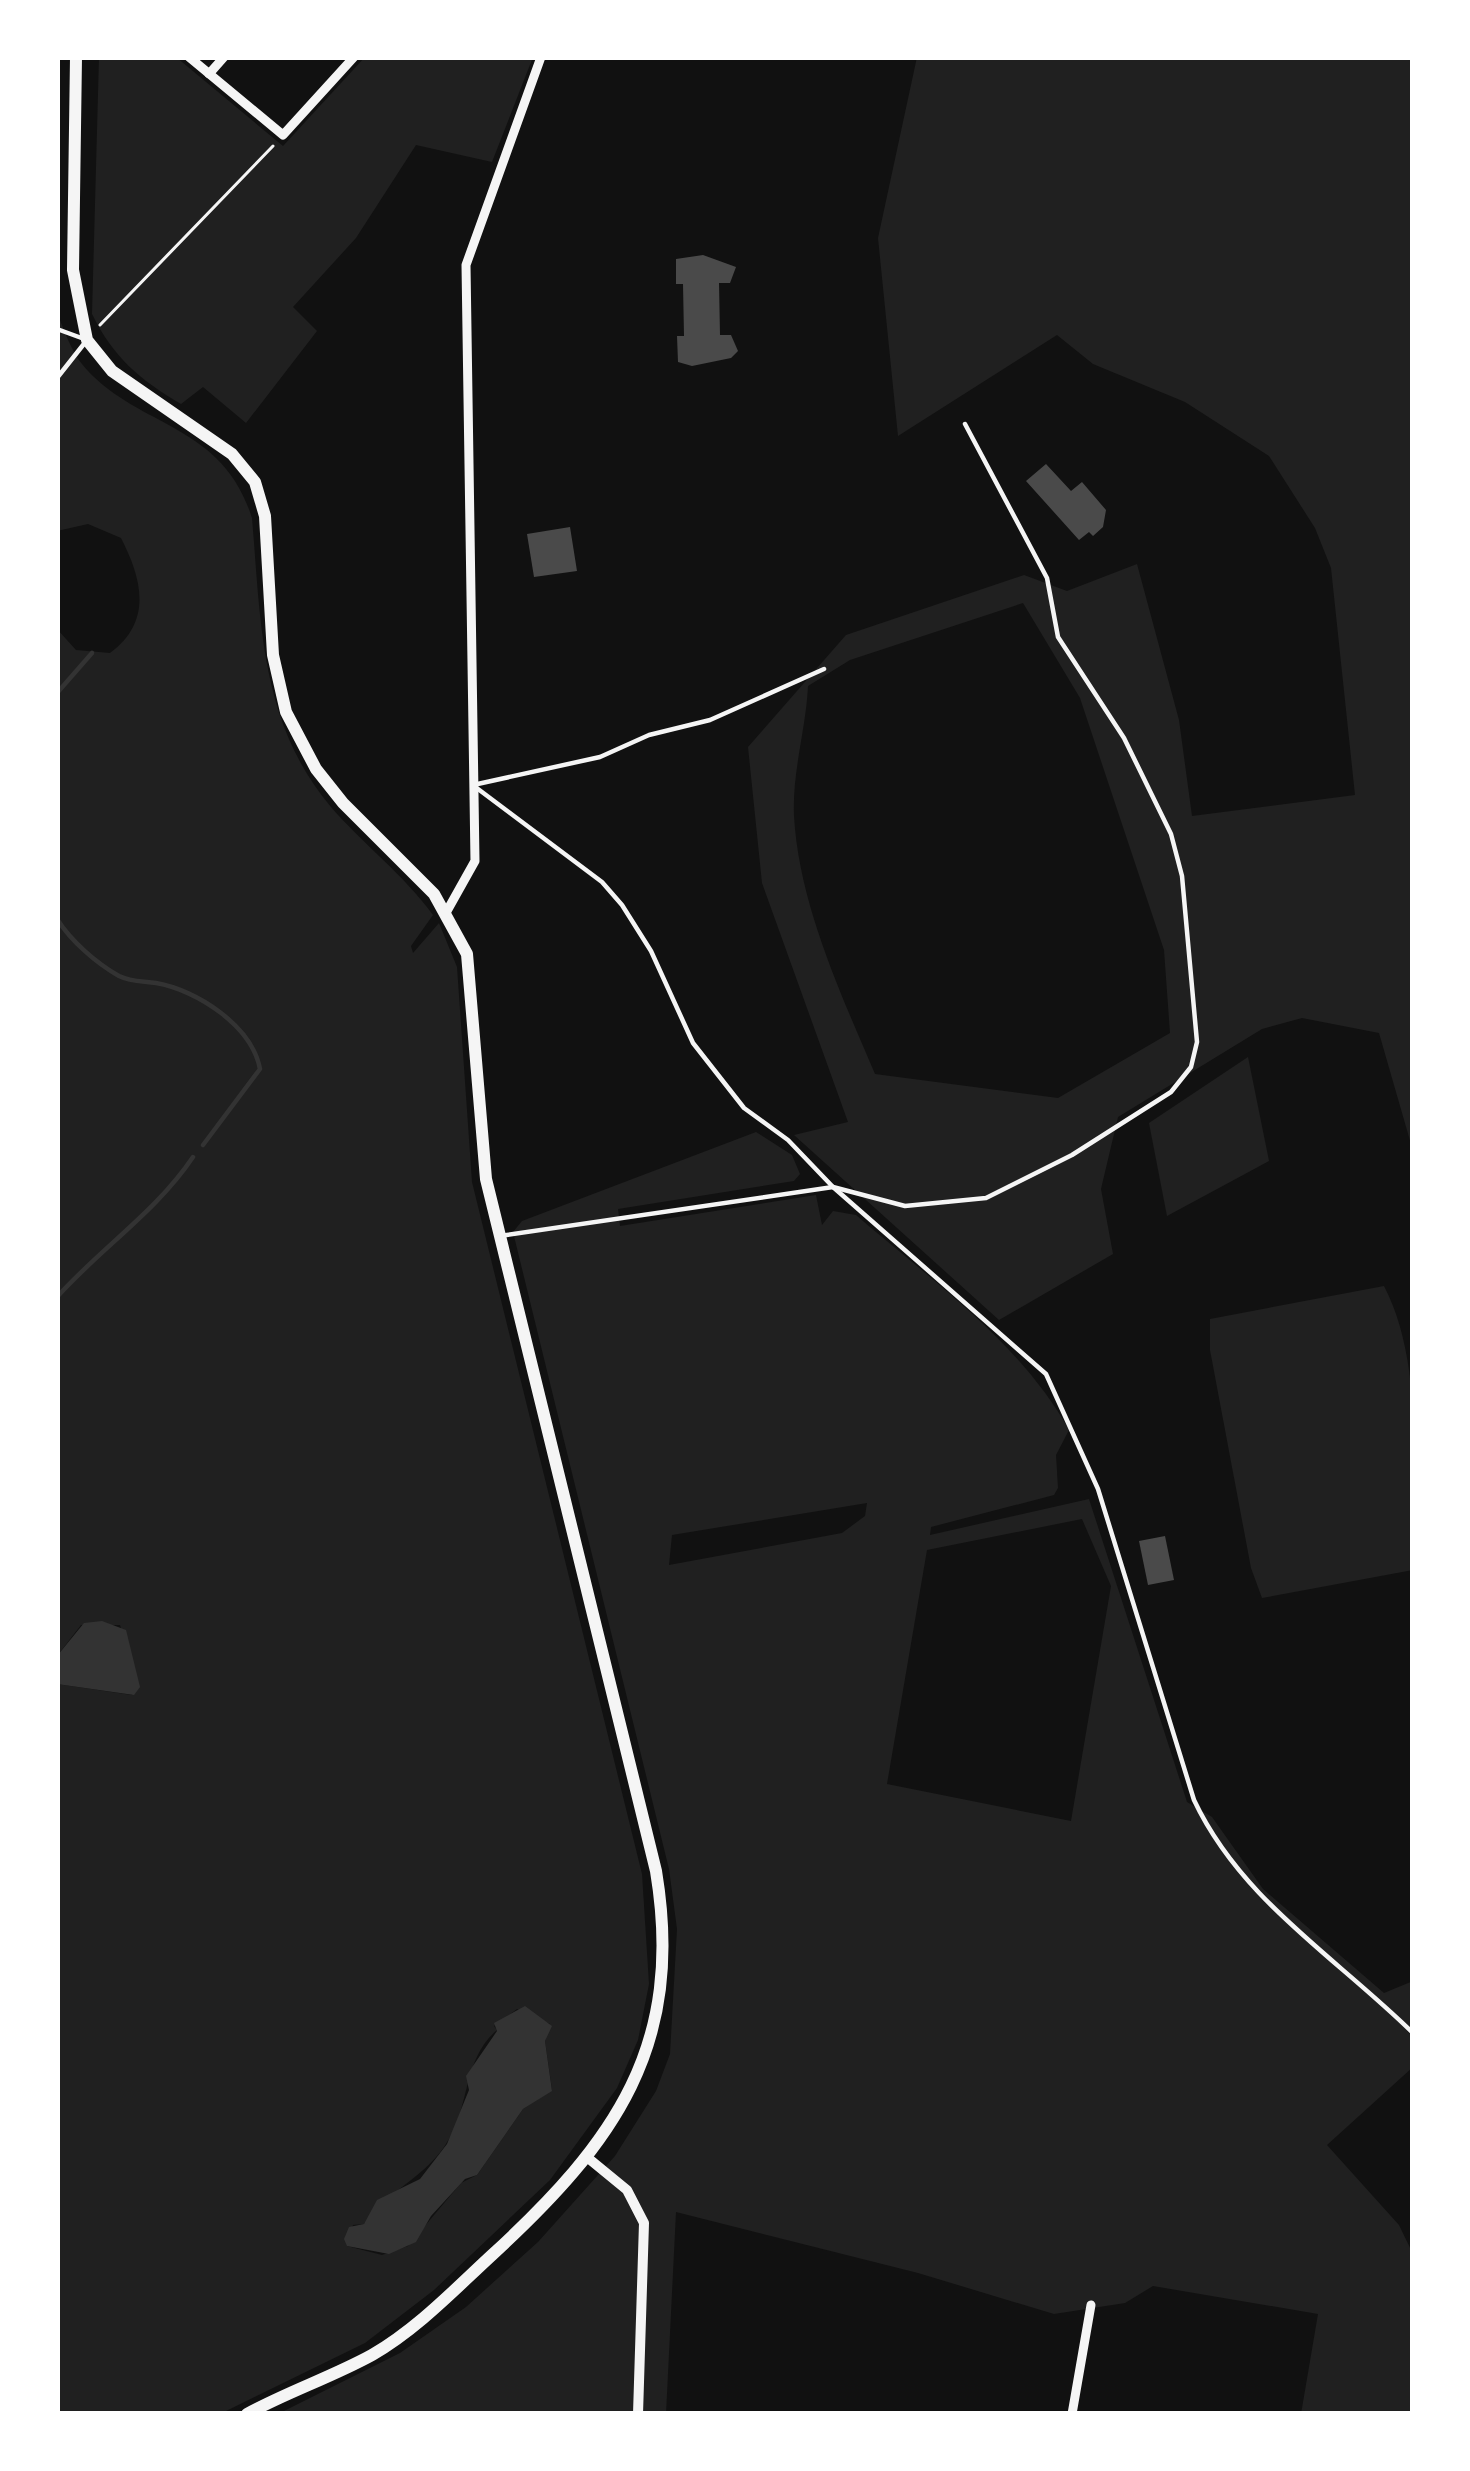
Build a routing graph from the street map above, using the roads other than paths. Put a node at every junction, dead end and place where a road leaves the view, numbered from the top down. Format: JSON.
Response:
{"nodes":[{"id":1,"x":76,"y":57,"type":"edge"},
{"id":2,"x":189,"y":57,"type":"edge"},
{"id":3,"x":224,"y":57,"type":"edge"},
{"id":4,"x":354,"y":57,"type":"edge"},
{"id":5,"x":541,"y":57,"type":"edge"},
{"id":6,"x":209,"y":74,"type":"junction"},
{"id":7,"x":57,"y":328,"type":"edge"},
{"id":8,"x":87,"y":340,"type":"junction"},
{"id":9,"x":57,"y":378,"type":"edge"},
{"id":10,"x":965,"y":424,"type":"dead end"},
{"id":11,"x":824,"y":668,"type":"dead end"},
{"id":12,"x":473,"y":785,"type":"junction"},
{"id":13,"x":447,"y":911,"type":"junction"},
{"id":14,"x":833,"y":1187,"type":"junction"},
{"id":15,"x":500,"y":1236,"type":"junction"},
{"id":16,"x":1413,"y":2033,"type":"edge"},
{"id":17,"x":588,"y":2158,"type":"junction"},
{"id":18,"x":1091,"y":2305,"type":"dead end"},
{"id":19,"x":247,"y":2414,"type":"edge"},
{"id":20,"x":638,"y":2414,"type":"edge"},
{"id":21,"x":1072,"y":2414,"type":"edge"}],
"edges":[{"from":1,"to":8,"type":"main road"},
{"from":2,"to":6,"type":"street"},
{"from":3,"to":6,"type":"street"},
{"from":4,"to":6,"type":"street"},
{"from":5,"to":12,"type":"street"},
{"from":7,"to":8,"type":"lane"},
{"from":8,"to":9,"type":"lane"},
{"from":8,"to":13,"type":"main road"},
{"from":10,"to":14,"type":"lane"},
{"from":11,"to":12,"type":"lane"},
{"from":12,"to":13,"type":"street"},
{"from":12,"to":14,"type":"lane"},
{"from":13,"to":15,"type":"main road"},
{"from":14,"to":15,"type":"lane"},
{"from":14,"to":16,"type":"lane"},
{"from":15,"to":17,"type":"main road"},
{"from":17,"to":19,"type":"main road"},
{"from":17,"to":20,"type":"street"},
{"from":18,"to":21,"type":"street"}]}
